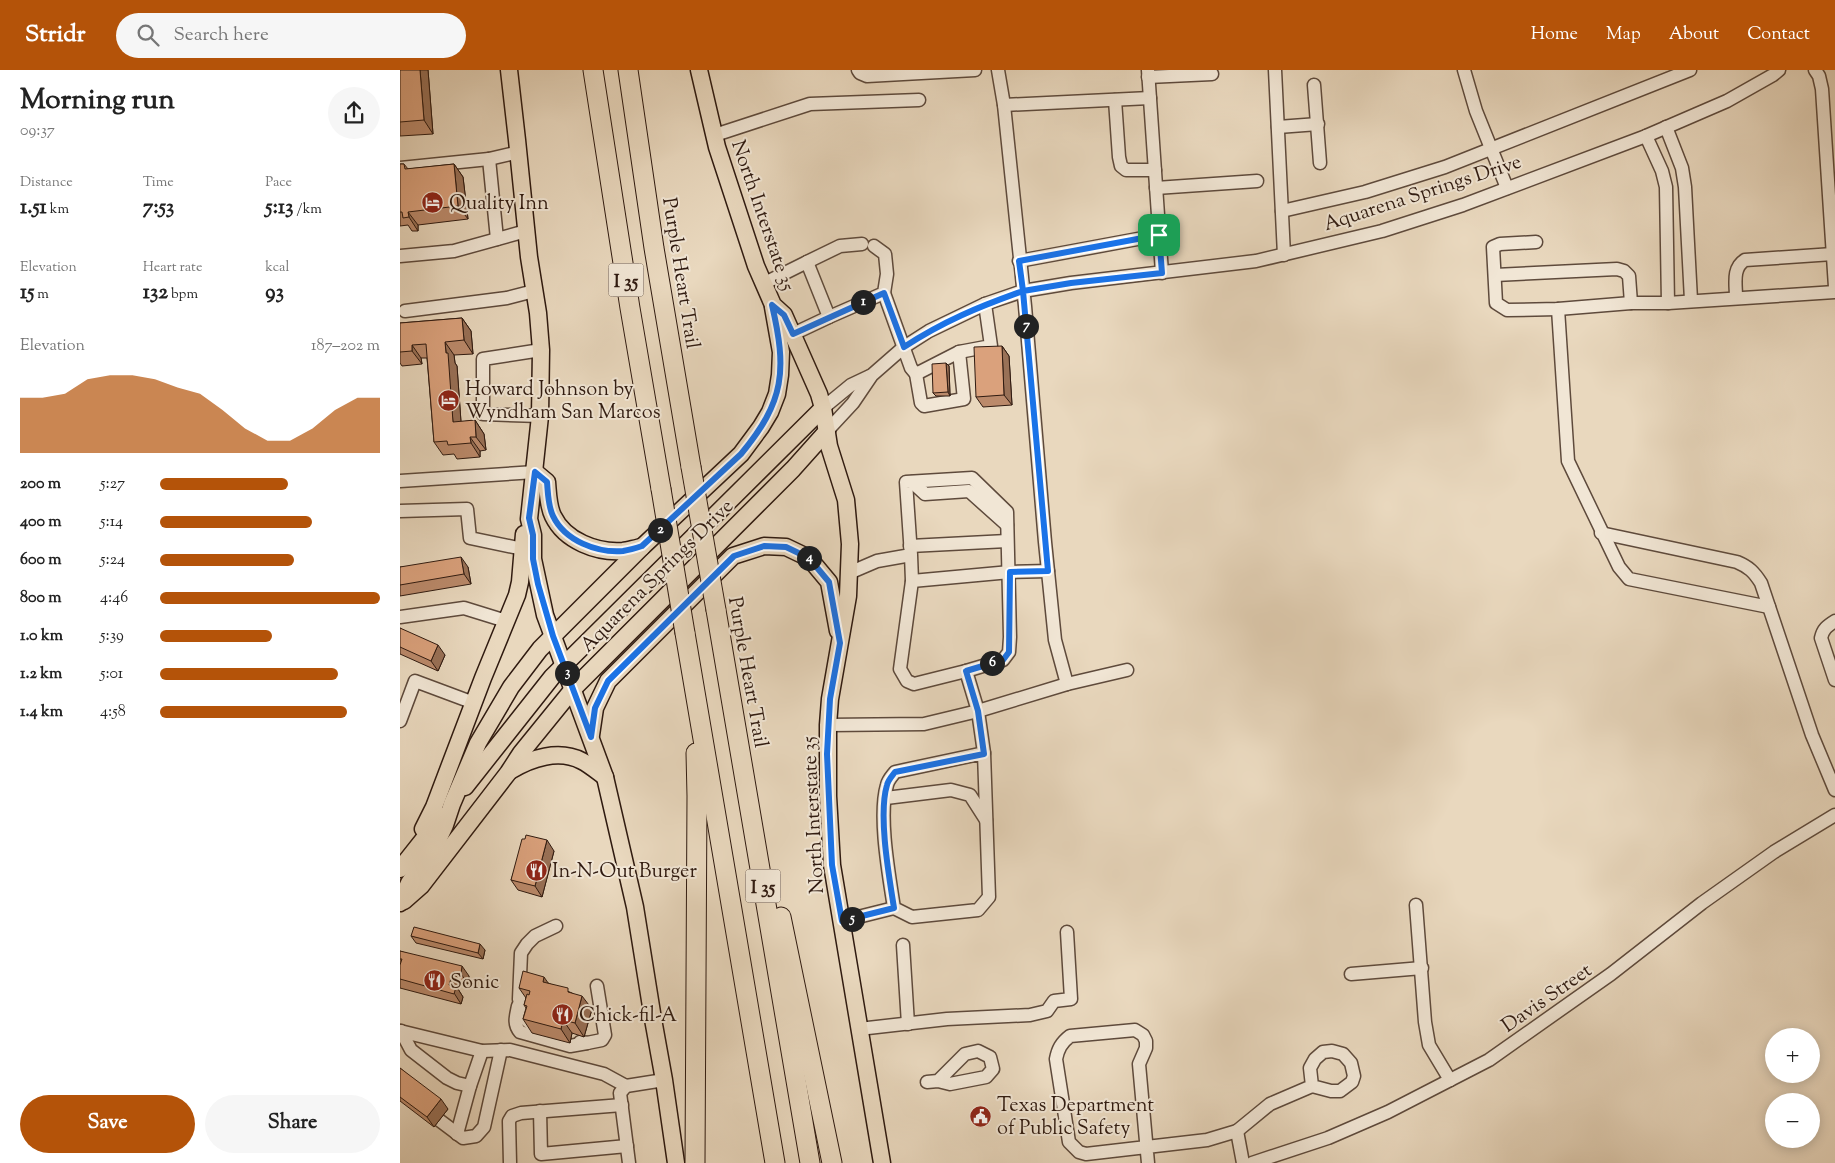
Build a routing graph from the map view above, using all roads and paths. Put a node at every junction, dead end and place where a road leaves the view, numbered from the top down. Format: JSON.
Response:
{"nodes":[{"id":1,"x":509,"y":70,"type":"edge"},
{"id":2,"x":593,"y":70,"type":"edge"},
{"id":3,"x":628,"y":70,"type":"edge"},
{"id":4,"x":636,"y":70,"type":"edge"},
{"id":5,"x":699,"y":70,"type":"edge"},
{"id":6,"x":858,"y":70,"type":"edge"},
{"id":7,"x":975,"y":70,"type":"edge"},
{"id":8,"x":998,"y":70,"type":"edge"},
{"id":9,"x":1276,"y":70,"type":"edge"},
{"id":10,"x":1464,"y":70,"type":"edge"},
{"id":11,"x":1690,"y":70,"type":"edge"},
{"id":12,"x":1779,"y":70,"type":"edge"},
{"id":13,"x":1815,"y":70,"type":"edge"},
{"id":14,"x":1148,"y":74,"type":"edge"},
{"id":15,"x":1212,"y":74,"type":"dead end"},
{"id":16,"x":1314,"y":85,"type":"dead end"},
{"id":17,"x":1150,"y":98,"type":"junction"},
{"id":18,"x":919,"y":100,"type":"dead end"},
{"id":19,"x":1116,"y":100,"type":"junction"},
{"id":20,"x":1004,"y":105,"type":"junction"},
{"id":21,"x":1318,"y":124,"type":"junction"},
{"id":22,"x":1278,"y":127,"type":"junction"},
{"id":23,"x":1666,"y":127,"type":"junction"},
{"id":24,"x":715,"y":136,"type":"junction"},
{"id":25,"x":1646,"y":136,"type":"junction"},
{"id":26,"x":1492,"y":149,"type":"junction"},
{"id":27,"x":519,"y":152,"type":"junction"},
{"id":28,"x":640,"y":155,"type":"junction"},
{"id":29,"x":489,"y":159,"type":"junction"},
{"id":30,"x":1320,"y":163,"type":"dead end"},
{"id":31,"x":400,"y":168,"type":"edge"},
{"id":32,"x":1154,"y":170,"type":"junction"},
{"id":33,"x":1257,"y":181,"type":"dead end"},
{"id":34,"x":1156,"y":188,"type":"junction"},
{"id":35,"x":1507,"y":188,"type":"junction"},
{"id":36,"x":1282,"y":211,"type":"junction"},
{"id":37,"x":526,"y":231,"type":"junction"},
{"id":38,"x":1159,"y":235,"type":"junction"},
{"id":39,"x":497,"y":239,"type":"junction"},
{"id":40,"x":1536,"y":242,"type":"dead end"},
{"id":41,"x":1833,"y":254,"type":"junction"},
{"id":42,"x":1284,"y":255,"type":"junction"},
{"id":43,"x":400,"y":256,"type":"edge"},
{"id":44,"x":1019,"y":261,"type":"junction"},
{"id":45,"x":807,"y":262,"type":"junction"},
{"id":46,"x":1162,"y":273,"type":"junction"},
{"id":47,"x":1495,"y":275,"type":"junction"},
{"id":48,"x":763,"y":284,"type":"junction"},
{"id":49,"x":1835,"y":287,"type":"edge"},
{"id":50,"x":534,"y":291,"type":"junction"},
{"id":51,"x":1023,"y":291,"type":"junction"},
{"id":52,"x":1835,"y":292,"type":"edge"},
{"id":53,"x":884,"y":293,"type":"junction"},
{"id":54,"x":1736,"y":298,"type":"junction"},
{"id":55,"x":1691,"y":300,"type":"junction"},
{"id":56,"x":1631,"y":303,"type":"junction"},
{"id":57,"x":1668,"y":303,"type":"junction"},
{"id":58,"x":985,"y":304,"type":"junction"},
{"id":59,"x":772,"y":305,"type":"junction"},
{"id":60,"x":1558,"y":309,"type":"junction"},
{"id":61,"x":405,"y":311,"type":"dead end"},
{"id":62,"x":829,"y":317,"type":"junction"},
{"id":63,"x":793,"y":334,"type":"junction"},
{"id":64,"x":904,"y":347,"type":"junction"},
{"id":65,"x":541,"y":350,"type":"junction"},
{"id":66,"x":959,"y":352,"type":"junction"},
{"id":67,"x":916,"y":374,"type":"junction"},
{"id":68,"x":872,"y":375,"type":"junction"},
{"id":69,"x":823,"y":408,"type":"junction"},
{"id":70,"x":540,"y":416,"type":"junction"},
{"id":71,"x":827,"y":431,"type":"junction"},
{"id":72,"x":535,"y":472,"type":"junction"},
{"id":73,"x":400,"y":481,"type":"edge"},
{"id":74,"x":400,"y":511,"type":"edge"},
{"id":75,"x":529,"y":518,"type":"junction"},
{"id":76,"x":1601,"y":533,"type":"junction"},
{"id":77,"x":1007,"y":541,"type":"junction"},
{"id":78,"x":642,"y":546,"type":"junction"},
{"id":79,"x":522,"y":549,"type":"junction"},
{"id":80,"x":910,"y":550,"type":"junction"},
{"id":81,"x":1048,"y":571,"type":"junction"},
{"id":82,"x":1010,"y":572,"type":"junction"},
{"id":83,"x":849,"y":573,"type":"junction"},
{"id":84,"x":912,"y":582,"type":"junction"},
{"id":85,"x":1769,"y":607,"type":"junction"},
{"id":86,"x":400,"y":617,"type":"edge"},
{"id":87,"x":1835,"y":621,"type":"edge"},
{"id":88,"x":506,"y":622,"type":"junction"},
{"id":89,"x":553,"y":636,"type":"junction"},
{"id":90,"x":840,"y":643,"type":"junction"},
{"id":91,"x":724,"y":655,"type":"junction"},
{"id":92,"x":563,"y":665,"type":"junction"},
{"id":93,"x":1127,"y":670,"type":"dead end"},
{"id":94,"x":966,"y":671,"type":"junction"},
{"id":95,"x":693,"y":679,"type":"junction"},
{"id":96,"x":1835,"y":680,"type":"edge"},
{"id":97,"x":1067,"y":684,"type":"junction"},
{"id":98,"x":573,"y":689,"type":"junction"},
{"id":99,"x":474,"y":703,"type":"junction"},
{"id":100,"x":978,"y":711,"type":"junction"},
{"id":101,"x":400,"y":720,"type":"edge"},
{"id":102,"x":828,"y":725,"type":"junction"},
{"id":103,"x":591,"y":737,"type":"junction"},
{"id":104,"x":984,"y":754,"type":"junction"},
{"id":105,"x":508,"y":773,"type":"junction"},
{"id":106,"x":605,"y":777,"type":"junction"},
{"id":107,"x":1835,"y":790,"type":"edge"},
{"id":108,"x":886,"y":798,"type":"junction"},
{"id":109,"x":452,"y":804,"type":"junction"},
{"id":110,"x":1835,"y":815,"type":"edge"},
{"id":111,"x":986,"y":820,"type":"junction"},
{"id":112,"x":403,"y":859,"type":"edge"},
{"id":113,"x":400,"y":903,"type":"edge"},
{"id":114,"x":1416,"y":905,"type":"dead end"},
{"id":115,"x":894,"y":908,"type":"junction"},
{"id":116,"x":842,"y":921,"type":"junction"},
{"id":117,"x":556,"y":926,"type":"dead end"},
{"id":118,"x":1067,"y":932,"type":"dead end"},
{"id":119,"x":903,"y":945,"type":"dead end"},
{"id":120,"x":1422,"y":968,"type":"junction"},
{"id":121,"x":1351,"y":974,"type":"dead end"},
{"id":122,"x":597,"y":986,"type":"dead end"},
{"id":123,"x":519,"y":999,"type":"junction"},
{"id":124,"x":908,"y":1024,"type":"junction"},
{"id":125,"x":534,"y":1027,"type":"edge"},
{"id":126,"x":859,"y":1029,"type":"junction"},
{"id":127,"x":401,"y":1031,"type":"edge"},
{"id":128,"x":571,"y":1039,"type":"dead end"},
{"id":129,"x":587,"y":1043,"type":"junction"},
{"id":130,"x":501,"y":1050,"type":"junction"},
{"id":131,"x":482,"y":1051,"type":"junction"},
{"id":132,"x":664,"y":1080,"type":"junction"},
{"id":133,"x":1450,"y":1080,"type":"junction"},
{"id":134,"x":470,"y":1086,"type":"junction"},
{"id":135,"x":626,"y":1086,"type":"junction"},
{"id":136,"x":1312,"y":1086,"type":"dead end"},
{"id":137,"x":622,"y":1105,"type":"junction"},
{"id":138,"x":540,"y":1111,"type":"junction"},
{"id":139,"x":439,"y":1120,"type":"dead end"},
{"id":140,"x":1237,"y":1131,"type":"junction"},
{"id":141,"x":457,"y":1134,"type":"junction"},
{"id":142,"x":627,"y":1146,"type":"junction"},
{"id":143,"x":1146,"y":1147,"type":"junction"},
{"id":144,"x":510,"y":1163,"type":"edge"},
{"id":145,"x":629,"y":1163,"type":"edge"},
{"id":146,"x":676,"y":1163,"type":"edge"},
{"id":147,"x":695,"y":1163,"type":"edge"},
{"id":148,"x":776,"y":1163,"type":"edge"},
{"id":149,"x":810,"y":1163,"type":"edge"},
{"id":150,"x":832,"y":1163,"type":"edge"},
{"id":151,"x":882,"y":1163,"type":"edge"},
{"id":152,"x":1148,"y":1163,"type":"edge"},
{"id":153,"x":1243,"y":1163,"type":"edge"},
{"id":154,"x":1252,"y":1163,"type":"edge"}],
"edges":[{"from":1,"to":27,"type":"main road"},
{"from":2,"to":95,"type":"highway","number":"I 35","bridge":true},
{"from":3,"to":28,"type":"highway","name":"Purple Heart Trail","number":"I 35"},
{"from":4,"to":28,"type":"highway"},
{"from":5,"to":24,"type":"main road","name":"North Interstate 35"},
{"from":6,"to":7,"type":"street"},
{"from":8,"to":20,"type":"street"},
{"from":9,"to":22,"type":"street"},
{"from":10,"to":26,"type":"street"},
{"from":11,"to":26,"type":"street"},
{"from":12,"to":23,"type":"street","name":"Aquarena Springs Drive"},
{"from":13,"to":41,"type":"street"},
{"from":14,"to":15,"type":"street"},
{"from":14,"to":17,"type":"street"},
{"from":16,"to":21,"type":"street"},
{"from":17,"to":19,"type":"street"},
{"from":17,"to":32,"type":"street"},
{"from":18,"to":24,"type":"street"},
{"from":19,"to":20,"type":"street"},
{"from":19,"to":32,"type":"street"},
{"from":20,"to":44,"type":"street"},
{"from":21,"to":22,"type":"street"},
{"from":21,"to":30,"type":"street"},
{"from":22,"to":36,"type":"street"},
{"from":23,"to":25,"type":"street","name":"Aquarena Springs Drive"},
{"from":23,"to":55,"type":"street"},
{"from":24,"to":48,"type":"main road","name":"North Interstate 35"},
{"from":25,"to":35,"type":"street","name":"Aquarena Springs Drive"},
{"from":25,"to":57,"type":"street"},
{"from":26,"to":35,"type":"street"},
{"from":26,"to":36,"type":"street"},
{"from":27,"to":29,"type":"street"},
{"from":27,"to":37,"type":"main road"},
{"from":28,"to":91,"type":"highway","name":"Purple Heart Trail","number":"I 35","bridge":true},
{"from":29,"to":31,"type":"street"},
{"from":29,"to":39,"type":"street"},
{"from":32,"to":34,"type":"street"},
{"from":33,"to":34,"type":"street"},
{"from":34,"to":38,"type":"street"},
{"from":35,"to":42,"type":"street","name":"Aquarena Springs Drive"},
{"from":36,"to":42,"type":"street"},
{"from":37,"to":39,"type":"street"},
{"from":37,"to":50,"type":"main road"},
{"from":38,"to":44,"type":"street"},
{"from":38,"to":46,"type":"street"},
{"from":39,"to":43,"type":"street"},
{"from":40,"to":47,"type":"street"},
{"from":41,"to":49,"type":"street"},
{"from":41,"to":54,"type":"street"},
{"from":42,"to":46,"type":"street","name":"Aquarena Springs Drive"},
{"from":44,"to":51,"type":"street"},
{"from":45,"to":48,"type":"street"},
{"from":45,"to":53,"type":"street"},
{"from":45,"to":62,"type":"street"},
{"from":46,"to":51,"type":"street","name":"Aquarena Springs Drive"},
{"from":47,"to":56,"type":"street"},
{"from":47,"to":60,"type":"street"},
{"from":48,"to":59,"type":"main road","name":"North Interstate 35"},
{"from":50,"to":61,"type":"street"},
{"from":50,"to":65,"type":"main road"},
{"from":51,"to":58,"type":"street","name":"Aquarena Springs Drive"},
{"from":51,"to":81,"type":"street"},
{"from":52,"to":54,"type":"street"},
{"from":53,"to":62,"type":"street"},
{"from":53,"to":64,"type":"street"},
{"from":54,"to":55,"type":"street"},
{"from":55,"to":57,"type":"street"},
{"from":56,"to":57,"type":"street"},
{"from":56,"to":60,"type":"street"},
{"from":58,"to":64,"type":"street","name":"Aquarena Springs Drive"},
{"from":58,"to":66,"type":"street"},
{"from":59,"to":63,"type":"main road","name":"North Interstate 35"},
{"from":59,"to":78,"type":"main road"},
{"from":60,"to":76,"type":"street"},
{"from":62,"to":63,"type":"street"},
{"from":63,"to":69,"type":"main road","name":"North Interstate 35"},
{"from":64,"to":67,"type":"street"},
{"from":64,"to":68,"type":"street","name":"Aquarena Springs Drive"},
{"from":65,"to":70,"type":"main road"},
{"from":65,"to":70,"type":"street"},
{"from":66,"to":67,"type":"street"},
{"from":66,"to":67,"type":"street"},
{"from":68,"to":69,"type":"street","name":"Aquarena Springs Drive"},
{"from":68,"to":71,"type":"street","name":"Aquarena Springs Drive"},
{"from":69,"to":71,"type":"main road","name":"North Interstate 35"},
{"from":69,"to":92,"type":"main road","name":"Aquarena Springs Drive"},
{"from":70,"to":72,"type":"main road"},
{"from":71,"to":83,"type":"main road","name":"North Interstate 35"},
{"from":71,"to":98,"type":"main road","name":"Aquarena Springs Drive"},
{"from":72,"to":73,"type":"street"},
{"from":72,"to":75,"type":"main road"},
{"from":72,"to":78,"type":"main road"},
{"from":74,"to":79,"type":"street"},
{"from":75,"to":79,"type":"main road"},
{"from":75,"to":89,"type":"main road"},
{"from":76,"to":85,"type":"street"},
{"from":76,"to":85,"type":"street"},
{"from":77,"to":80,"type":"street"},
{"from":77,"to":80,"type":"street"},
{"from":77,"to":82,"type":"street"},
{"from":78,"to":89,"type":"main road"},
{"from":79,"to":88,"type":"main road"},
{"from":80,"to":83,"type":"street"},
{"from":80,"to":84,"type":"street"},
{"from":81,"to":82,"type":"street"},
{"from":81,"to":97,"type":"street"},
{"from":82,"to":84,"type":"street"},
{"from":82,"to":94,"type":"street"},
{"from":83,"to":90,"type":"main road","name":"North Interstate 35"},
{"from":84,"to":94,"type":"street"},
{"from":85,"to":107,"type":"street"},
{"from":86,"to":88,"type":"street"},
{"from":87,"to":96,"type":"street"},
{"from":88,"to":99,"type":"main road"},
{"from":89,"to":92,"type":"main road"},
{"from":89,"to":109,"type":"main road"},
{"from":90,"to":102,"type":"main road","name":"North Interstate 35"},
{"from":90,"to":103,"type":"main road"},
{"from":91,"to":149,"type":"highway","name":"Purple Heart Trail","number":"I 35"},
{"from":91,"to":150,"type":"highway"},
{"from":92,"to":98,"type":"main road"},
{"from":92,"to":109,"type":"main road","name":"Aquarena Springs Drive"},
{"from":93,"to":97,"type":"street"},
{"from":94,"to":100,"type":"street"},
{"from":95,"to":147,"type":"highway"},
{"from":95,"to":148,"type":"highway","number":"I 35"},
{"from":97,"to":100,"type":"street"},
{"from":98,"to":103,"type":"main road"},
{"from":98,"to":105,"type":"main road","name":"Aquarena Springs Drive"},
{"from":99,"to":101,"type":"street"},
{"from":99,"to":112,"type":"main road"},
{"from":100,"to":102,"type":"street"},
{"from":100,"to":104,"type":"street"},
{"from":102,"to":116,"type":"main road","name":"North Interstate 35"},
{"from":103,"to":106,"type":"main road"},
{"from":104,"to":108,"type":"street"},
{"from":104,"to":111,"type":"street"},
{"from":105,"to":106,"type":"main road"},
{"from":105,"to":113,"type":"main road","name":"Aquarena Springs Drive"},
{"from":106,"to":132,"type":"main road"},
{"from":108,"to":111,"type":"street"},
{"from":108,"to":115,"type":"street"},
{"from":109,"to":112,"type":"main road","name":"Aquarena Springs Drive"},
{"from":109,"to":113,"type":"main road"},
{"from":110,"to":133,"type":"street","name":"Davis Street"},
{"from":111,"to":115,"type":"street"},
{"from":114,"to":120,"type":"street"},
{"from":115,"to":116,"type":"street"},
{"from":116,"to":126,"type":"main road","name":"North Interstate 35"},
{"from":117,"to":123,"type":"street"},
{"from":118,"to":124,"type":"street"},
{"from":119,"to":124,"type":"street"},
{"from":120,"to":121,"type":"street"},
{"from":120,"to":133,"type":"street"},
{"from":122,"to":129,"type":"street"},
{"from":123,"to":125,"type":"street"},
{"from":123,"to":129,"type":"street"},
{"from":124,"to":126,"type":"street"},
{"from":126,"to":151,"type":"main road","name":"North Interstate 35"},
{"from":127,"to":131,"type":"street"},
{"from":127,"to":134,"type":"street"},
{"from":128,"to":129,"type":"street"},
{"from":130,"to":131,"type":"street"},
{"from":130,"to":135,"type":"street"},
{"from":130,"to":141,"type":"street"},
{"from":131,"to":134,"type":"street"},
{"from":132,"to":135,"type":"street"},
{"from":132,"to":146,"type":"main road"},
{"from":133,"to":154,"type":"street","name":"Davis Street"},
{"from":134,"to":141,"type":"street"},
{"from":135,"to":137,"type":"street"},
{"from":136,"to":140,"type":"street"},
{"from":137,"to":138,"type":"street"},
{"from":137,"to":142,"type":"street"},
{"from":138,"to":142,"type":"street"},
{"from":138,"to":144,"type":"street"},
{"from":139,"to":141,"type":"street"},
{"from":140,"to":143,"type":"street"},
{"from":140,"to":153,"type":"street"},
{"from":142,"to":145,"type":"street"},
{"from":143,"to":143,"type":"street"},
{"from":143,"to":152,"type":"street"}]}
